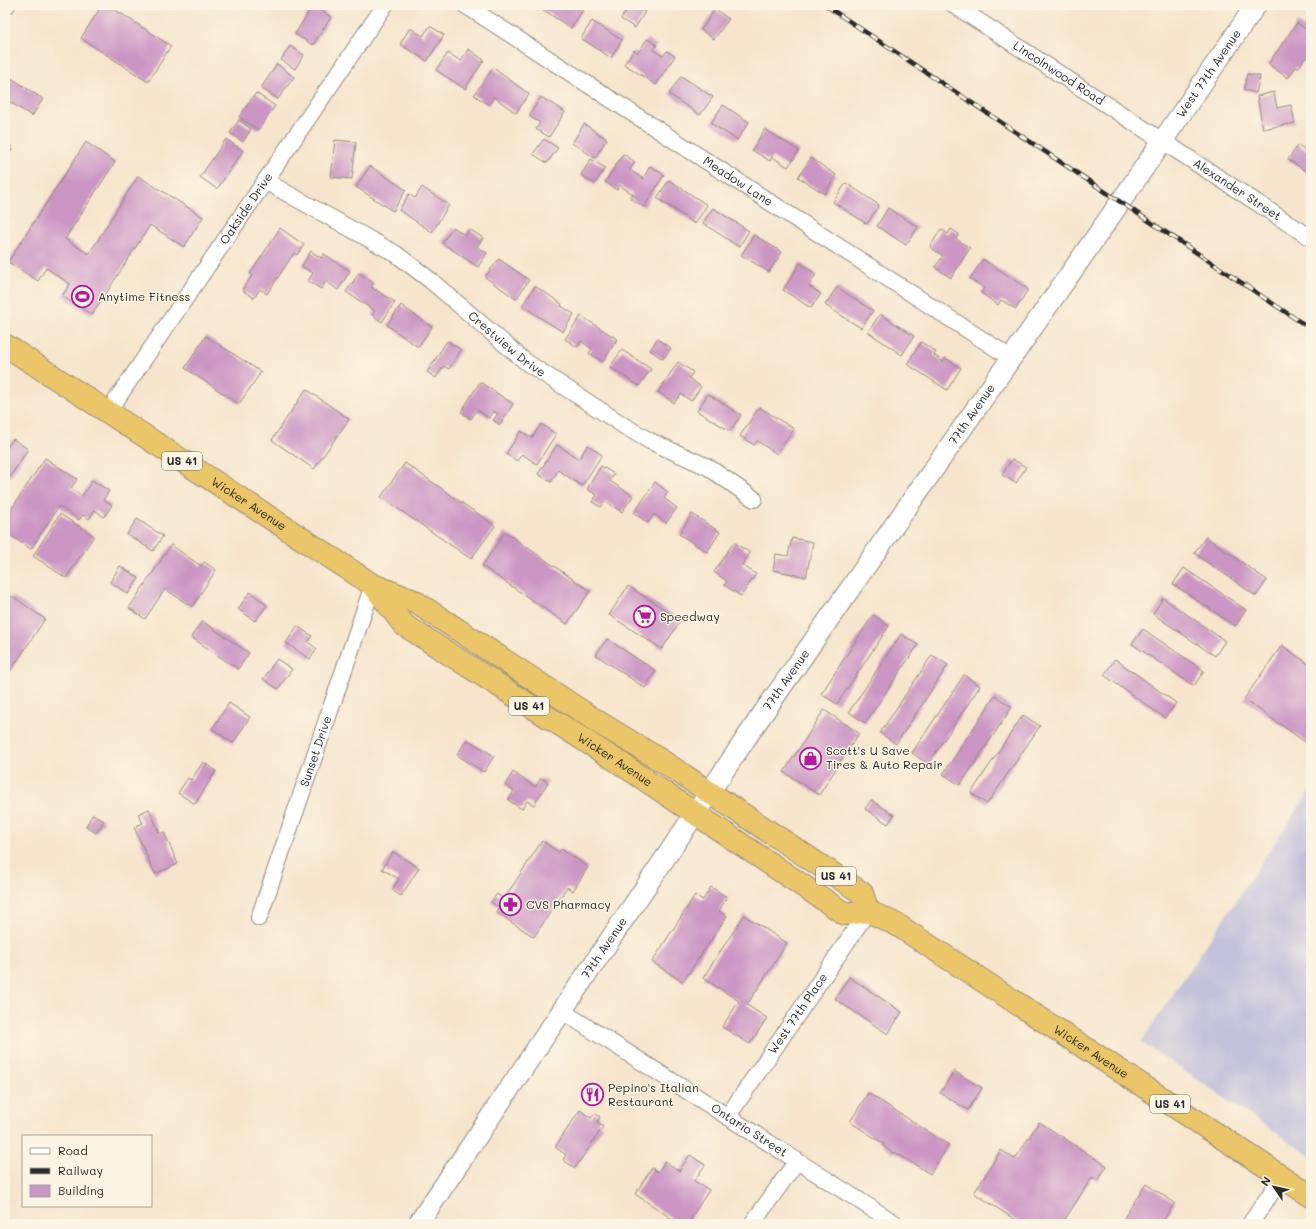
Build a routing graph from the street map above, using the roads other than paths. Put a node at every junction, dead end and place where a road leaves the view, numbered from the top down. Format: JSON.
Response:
{"nodes":[{"id":1,"x":385,"y":5,"type":"edge"},
{"id":2,"x":465,"y":5,"type":"edge"},
{"id":3,"x":954,"y":5,"type":"edge"},
{"id":4,"x":1256,"y":5,"type":"edge"},
{"id":5,"x":1162,"y":142,"type":"junction"},
{"id":6,"x":265,"y":181,"type":"junction"},
{"id":7,"x":1311,"y":238,"type":"edge"},
{"id":8,"x":5,"y":345,"type":"edge"},
{"id":9,"x":1011,"y":358,"type":"junction"},
{"id":10,"x":108,"y":412,"type":"junction"},
{"id":11,"x":754,"y":499,"type":"dead end"},
{"id":12,"x":372,"y":585,"type":"junction"},
{"id":13,"x":709,"y":792,"type":"junction"},
{"id":14,"x":694,"y":814,"type":"junction"},
{"id":15,"x":868,"y":911,"type":"junction"},
{"id":16,"x":259,"y":918,"type":"dead end"},
{"id":17,"x":562,"y":1010,"type":"junction"},
{"id":18,"x":728,"y":1116,"type":"junction"},
{"id":19,"x":797,"y":1161,"type":"junction"},
{"id":20,"x":1282,"y":1177,"type":"junction"},
{"id":21,"x":1311,"y":1196,"type":"edge"},
{"id":22,"x":418,"y":1224,"type":"edge"},
{"id":23,"x":752,"y":1224,"type":"edge"},
{"id":24,"x":896,"y":1224,"type":"edge"},
{"id":25,"x":1250,"y":1224,"type":"edge"}],
"edges":[{"from":1,"to":6,"type":"street","name":"Oakside Drive"},
{"from":2,"to":9,"type":"street","name":"Meadow Lane"},
{"from":3,"to":5,"type":"street","name":"Lincolnwood Road"},
{"from":4,"to":5,"type":"street","name":"West 77th Avenue"},
{"from":5,"to":7,"type":"street","name":"Alexander Street"},
{"from":5,"to":9,"type":"street","name":"77th Avenue"},
{"from":6,"to":10,"type":"street","name":"Oakside Drive"},
{"from":6,"to":11,"type":"street","name":"Crestview Drive"},
{"from":8,"to":10,"type":"highway","name":"Wicker Avenue","number":"US 41"},
{"from":9,"to":13,"type":"street","name":"77th Avenue"},
{"from":10,"to":12,"type":"highway","name":"Wicker Avenue","number":"US 41"},
{"from":12,"to":13,"type":"highway","name":"Wicker Avenue","number":"US 41"},
{"from":12,"to":14,"type":"highway","name":"Wicker Avenue","number":"US 41"},
{"from":12,"to":16,"type":"street","name":"Sunset Drive"},
{"from":13,"to":14,"type":"street","name":"77th Avenue"},
{"from":13,"to":15,"type":"highway","name":"Wicker Avenue","number":"US 41"},
{"from":14,"to":15,"type":"highway","name":"Wicker Avenue","number":"US 41"},
{"from":14,"to":17,"type":"street","name":"77th Avenue"},
{"from":15,"to":18,"type":"street","name":"West 77th Place"},
{"from":15,"to":20,"type":"highway","name":"Wicker Avenue","number":"US 41"},
{"from":17,"to":18,"type":"street","name":"Ontario Street"},
{"from":17,"to":22,"type":"street","name":"77th Avenue"},
{"from":18,"to":19,"type":"street","name":"Ontario Street"},
{"from":19,"to":23,"type":"street"},
{"from":19,"to":24,"type":"street","name":"Ontario Street"},
{"from":20,"to":21,"type":"highway","name":"Wicker Avenue","number":"US 41"},
{"from":20,"to":25,"type":"street"}]}
